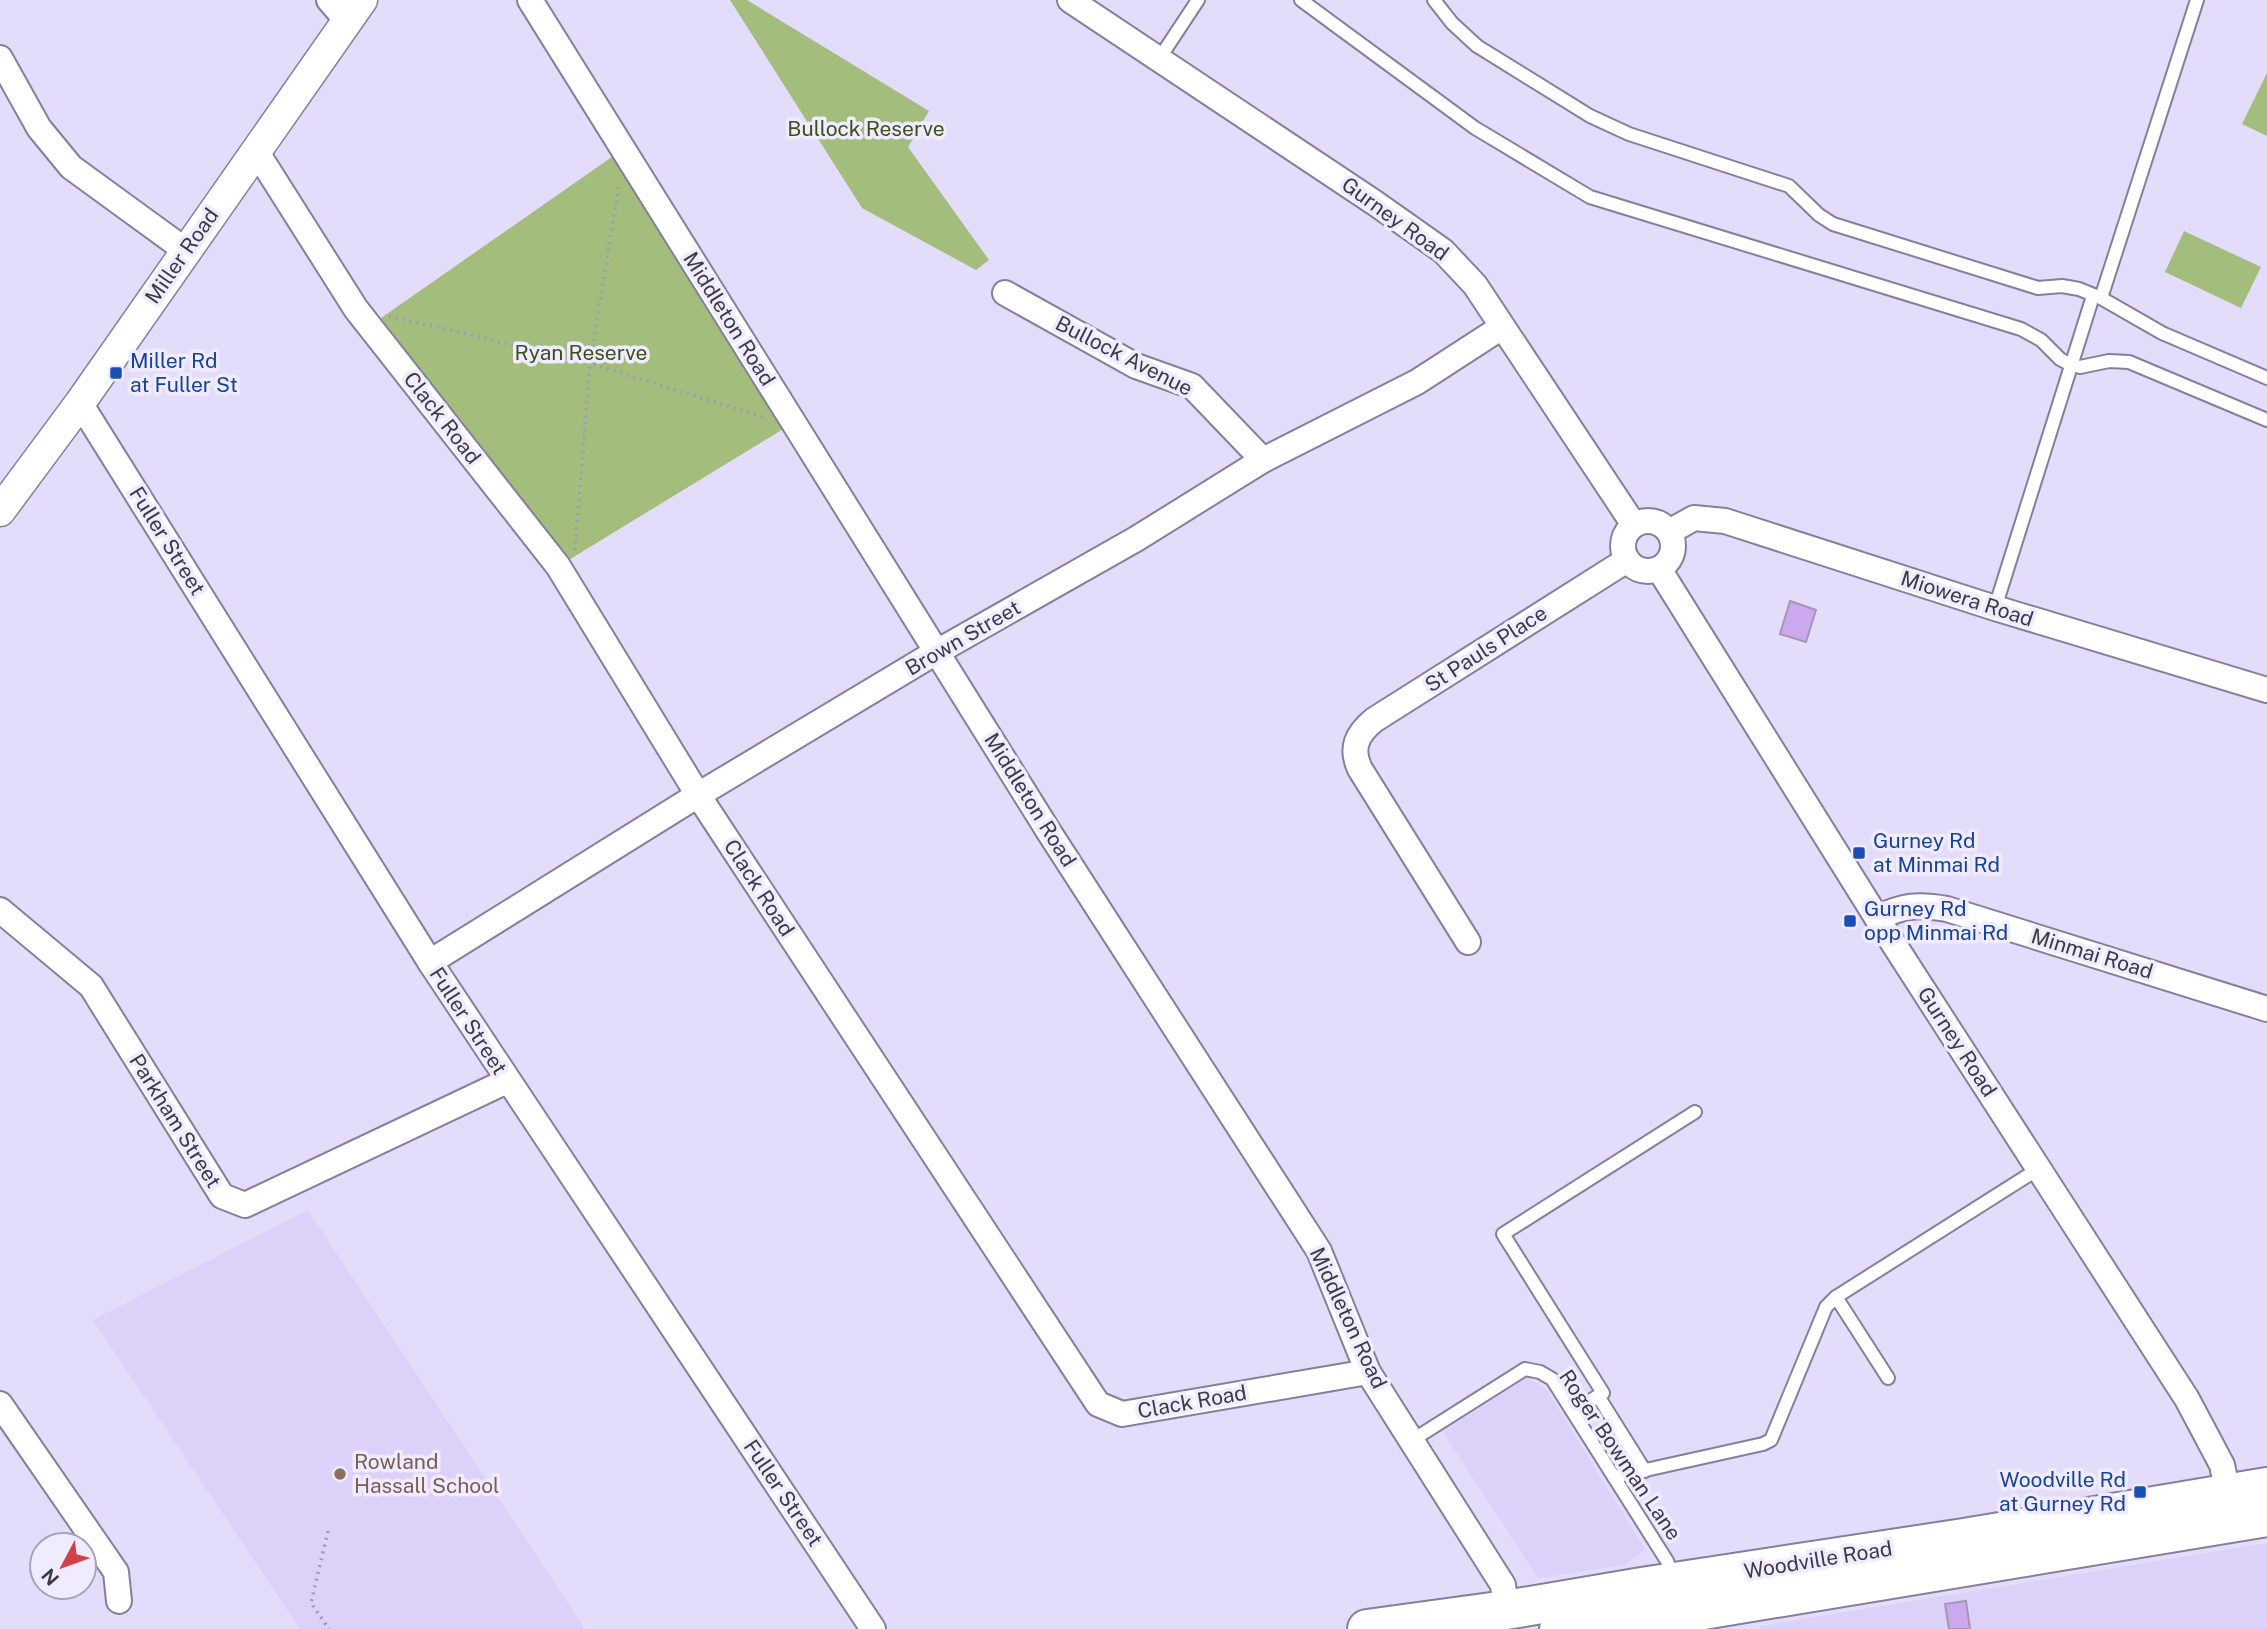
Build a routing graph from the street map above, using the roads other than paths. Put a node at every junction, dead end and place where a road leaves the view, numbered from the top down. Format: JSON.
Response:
{"nodes":[{"id":1,"x":530,"y":0,"type":"edge"},
{"id":2,"x":1070,"y":0,"type":"edge"},
{"id":3,"x":1198,"y":0,"type":"edge"},
{"id":4,"x":1301,"y":0,"type":"edge"},
{"id":5,"x":1434,"y":0,"type":"edge"},
{"id":6,"x":2197,"y":0,"type":"edge"},
{"id":7,"x":346,"y":11,"type":"edge"},
{"id":8,"x":0,"y":58,"type":"edge"},
{"id":9,"x":1159,"y":59,"type":"junction"},
{"id":10,"x":256,"y":151,"type":"junction"},
{"id":11,"x":185,"y":250,"type":"junction"},
{"id":12,"x":1005,"y":293,"type":"dead end"},
{"id":13,"x":2097,"y":297,"type":"junction"},
{"id":14,"x":1502,"y":327,"type":"junction"},
{"id":15,"x":2071,"y":365,"type":"junction"},
{"id":16,"x":2267,"y":379,"type":"edge"},
{"id":17,"x":80,"y":403,"type":"junction"},
{"id":18,"x":2267,"y":421,"type":"edge"},
{"id":19,"x":1262,"y":460,"type":"junction"},
{"id":20,"x":0,"y":511,"type":"edge"},
{"id":21,"x":1634,"y":525,"type":"junction"},
{"id":22,"x":1669,"y":532,"type":"junction"},
{"id":23,"x":1627,"y":561,"type":"junction"},
{"id":24,"x":1659,"y":569,"type":"junction"},
{"id":25,"x":1995,"y":608,"type":"junction"},
{"id":26,"x":937,"y":652,"type":"junction"},
{"id":27,"x":2267,"y":690,"type":"edge"},
{"id":28,"x":698,"y":795,"type":"junction"},
{"id":29,"x":0,"y":910,"type":"edge"},
{"id":30,"x":1877,"y":918,"type":"junction"},
{"id":31,"x":1468,"y":942,"type":"dead end"},
{"id":32,"x":430,"y":962,"type":"junction"},
{"id":33,"x":2267,"y":1009,"type":"edge"},
{"id":34,"x":507,"y":1081,"type":"junction"},
{"id":35,"x":1695,"y":1112,"type":"dead end"},
{"id":36,"x":2038,"y":1169,"type":"junction"},
{"id":37,"x":1836,"y":1297,"type":"junction"},
{"id":38,"x":1368,"y":1372,"type":"junction"},
{"id":39,"x":1888,"y":1378,"type":"dead end"},
{"id":40,"x":1598,"y":1396,"type":"junction"},
{"id":41,"x":0,"y":1404,"type":"edge"},
{"id":42,"x":1573,"y":1412,"type":"junction"},
{"id":43,"x":1411,"y":1441,"type":"junction"},
{"id":44,"x":1645,"y":1471,"type":"junction"},
{"id":45,"x":1615,"y":1478,"type":"junction"},
{"id":46,"x":2267,"y":1486,"type":"edge"},
{"id":47,"x":2243,"y":1510,"type":"edge"},
{"id":48,"x":1675,"y":1582,"type":"junction"},
{"id":49,"x":119,"y":1601,"type":"dead end"},
{"id":50,"x":1506,"y":1610,"type":"junction"},
{"id":51,"x":873,"y":1629,"type":"edge"},
{"id":52,"x":1367,"y":1629,"type":"edge"},
{"id":53,"x":1559,"y":1629,"type":"edge"}],
"edges":[{"from":1,"to":26,"type":"street","name":"Middleton Road"},
{"from":2,"to":9,"type":"street","name":"Gurney Road"},
{"from":3,"to":9,"type":"lane"},
{"from":4,"to":15,"type":"lane"},
{"from":5,"to":13,"type":"lane"},
{"from":6,"to":13,"type":"lane"},
{"from":7,"to":10,"type":"street","name":"Miller Road"},
{"from":8,"to":11,"type":"street"},
{"from":9,"to":14,"type":"street","name":"Gurney Road"},
{"from":10,"to":11,"type":"street","name":"Miller Road"},
{"from":10,"to":28,"type":"street","name":"Clack Road"},
{"from":11,"to":17,"type":"street","name":"Miller Road"},
{"from":12,"to":19,"type":"street","name":"Bullock Avenue"},
{"from":13,"to":15,"type":"lane"},
{"from":13,"to":16,"type":"lane"},
{"from":14,"to":19,"type":"street","name":"Brown Street"},
{"from":14,"to":21,"type":"street","name":"Gurney Road"},
{"from":15,"to":18,"type":"lane"},
{"from":15,"to":25,"type":"lane"},
{"from":17,"to":20,"type":"street","name":"Miller Road"},
{"from":17,"to":32,"type":"street","name":"Fuller Street"},
{"from":19,"to":26,"type":"street","name":"Brown Street"},
{"from":21,"to":22,"type":"street"},
{"from":21,"to":23,"type":"street"},
{"from":22,"to":24,"type":"street"},
{"from":22,"to":25,"type":"street","name":"Miowera Road"},
{"from":23,"to":24,"type":"street"},
{"from":23,"to":31,"type":"street","name":"St Pauls Place"},
{"from":24,"to":30,"type":"street","name":"Gurney Road"},
{"from":25,"to":27,"type":"street","name":"Miowera Road"},
{"from":26,"to":28,"type":"street","name":"Brown Street"},
{"from":26,"to":38,"type":"street","name":"Middleton Road"},
{"from":28,"to":32,"type":"street","name":"Brown Street"},
{"from":28,"to":38,"type":"street","name":"Clack Road"},
{"from":29,"to":34,"type":"street","name":"Parkham Street"},
{"from":30,"to":33,"type":"street","name":"Minmai Road"},
{"from":30,"to":36,"type":"street","name":"Gurney Road"},
{"from":32,"to":34,"type":"street","name":"Fuller Street"},
{"from":34,"to":51,"type":"street","name":"Fuller Street"},
{"from":35,"to":40,"type":"lane"},
{"from":36,"to":37,"type":"lane"},
{"from":36,"to":47,"type":"street","name":"Gurney Road"},
{"from":37,"to":39,"type":"lane"},
{"from":37,"to":44,"type":"lane"},
{"from":38,"to":43,"type":"street","name":"Middleton Road"},
{"from":40,"to":42,"type":"lane"},
{"from":40,"to":44,"type":"lane"},
{"from":41,"to":49,"type":"street"},
{"from":42,"to":43,"type":"lane","name":"Roger Bowman Lane"},
{"from":42,"to":45,"type":"lane","name":"Roger Bowman Lane"},
{"from":43,"to":50,"type":"street","name":"Middleton Road"},
{"from":44,"to":45,"type":"lane"},
{"from":45,"to":48,"type":"lane","name":"Roger Bowman Lane"},
{"from":46,"to":47,"type":"main road","name":"Woodville Road"},
{"from":47,"to":48,"type":"main road","name":"Woodville Road"},
{"from":47,"to":53,"type":"main road","name":"Woodville Road"},
{"from":48,"to":50,"type":"main road","name":"Woodville Road"},
{"from":50,"to":52,"type":"main road","name":"Woodville Road"}]}
